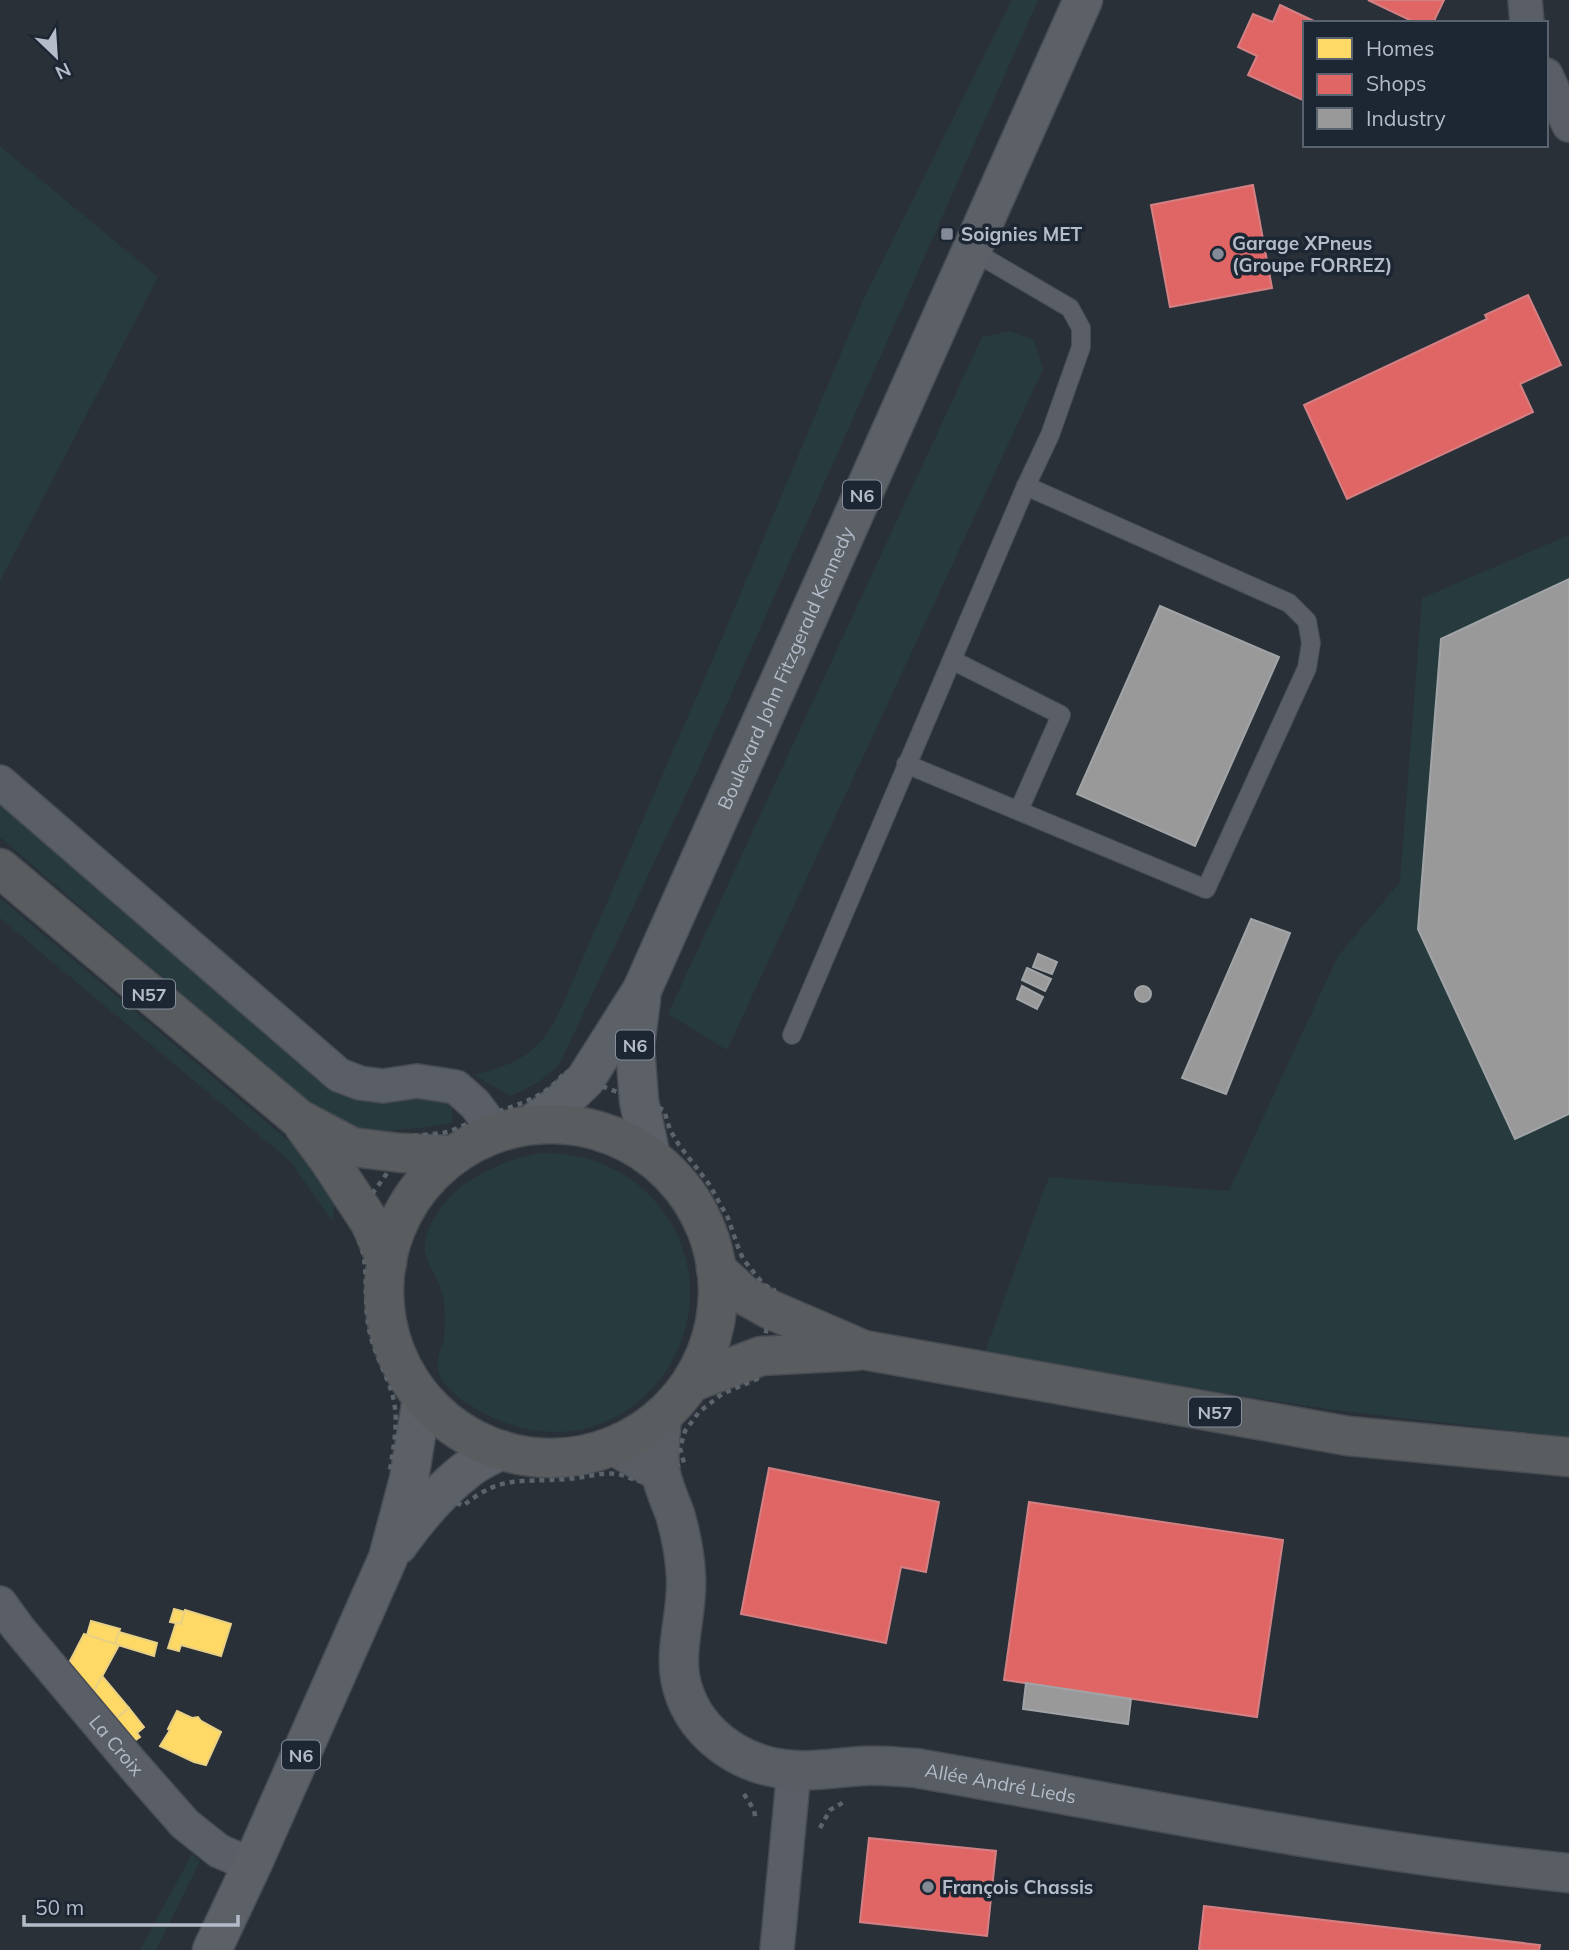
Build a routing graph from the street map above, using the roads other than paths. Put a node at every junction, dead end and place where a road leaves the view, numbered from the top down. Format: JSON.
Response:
{"nodes":[{"id":1,"x":1083,"y":0,"type":"edge"},
{"id":2,"x":1525,"y":0,"type":"edge"},
{"id":3,"x":1527,"y":21,"type":"edge"},
{"id":4,"x":1548,"y":79,"type":"edge"},
{"id":5,"x":1569,"y":125,"type":"edge"},
{"id":6,"x":971,"y":250,"type":"junction"},
{"id":7,"x":1026,"y":486,"type":"junction"},
{"id":8,"x":952,"y":660,"type":"junction"},
{"id":9,"x":906,"y":764,"type":"junction"},
{"id":10,"x":0,"y":782,"type":"edge"},
{"id":11,"x":1019,"y":810,"type":"junction"},
{"id":12,"x":0,"y":868,"type":"edge"},
{"id":13,"x":642,"y":990,"type":"junction"},
{"id":14,"x":792,"y":1035,"type":"dead end"},
{"id":15,"x":299,"y":1119,"type":"junction"},
{"id":16,"x":532,"y":1124,"type":"junction"},
{"id":17,"x":493,"y":1135,"type":"junction"},
{"id":18,"x":454,"y":1155,"type":"junction"},
{"id":19,"x":651,"y":1157,"type":"junction"},
{"id":20,"x":387,"y":1263,"type":"junction"},
{"id":21,"x":716,"y":1269,"type":"junction"},
{"id":22,"x":864,"y":1350,"type":"junction"},
{"id":23,"x":695,"y":1381,"type":"junction"},
{"id":24,"x":422,"y":1398,"type":"junction"},
{"id":25,"x":662,"y":1416,"type":"junction"},
{"id":26,"x":614,"y":1446,"type":"junction"},
{"id":27,"x":501,"y":1450,"type":"junction"},
{"id":28,"x":1569,"y":1457,"type":"edge"},
{"id":29,"x":649,"y":1476,"type":"junction"},
{"id":30,"x":388,"y":1559,"type":"junction"},
{"id":31,"x":0,"y":1603,"type":"edge"},
{"id":32,"x":794,"y":1770,"type":"junction"},
{"id":33,"x":252,"y":1866,"type":"junction"},
{"id":34,"x":1569,"y":1874,"type":"edge"},
{"id":35,"x":212,"y":1950,"type":"edge"},
{"id":36,"x":777,"y":1950,"type":"edge"}],
"edges":[{"from":1,"to":6,"type":"main road","name":"Boulevard John Fitzgerald Kennedy","number":"N6"},
{"from":2,"to":3,"type":"street"},
{"from":4,"to":5,"type":"street"},
{"from":6,"to":7,"type":"lane"},
{"from":6,"to":13,"type":"main road","name":"Boulevard John Fitzgerald Kennedy","number":"N6"},
{"from":7,"to":8,"type":"lane"},
{"from":7,"to":11,"type":"lane"},
{"from":8,"to":9,"type":"lane"},
{"from":8,"to":11,"type":"lane"},
{"from":9,"to":11,"type":"lane"},
{"from":9,"to":14,"type":"lane"},
{"from":10,"to":17,"type":"street"},
{"from":12,"to":15,"type":"highway","number":"N57"},
{"from":13,"to":16,"type":"main road","name":"Boulevard John Fitzgerald Kennedy","number":"N6"},
{"from":13,"to":19,"type":"main road","name":"Boulevard John Fitzgerald Kennedy","number":"N6"},
{"from":15,"to":18,"type":"highway","number":"N57"},
{"from":15,"to":20,"type":"highway","number":"N57"},
{"from":16,"to":17,"type":"highway"},
{"from":16,"to":19,"type":"highway"},
{"from":17,"to":18,"type":"highway"},
{"from":18,"to":20,"type":"highway"},
{"from":19,"to":21,"type":"highway"},
{"from":20,"to":24,"type":"highway"},
{"from":21,"to":22,"type":"highway","number":"N57"},
{"from":21,"to":23,"type":"highway"},
{"from":22,"to":23,"type":"highway","number":"N57"},
{"from":22,"to":28,"type":"highway","number":"N57"},
{"from":23,"to":25,"type":"highway"},
{"from":24,"to":27,"type":"highway"},
{"from":24,"to":30,"type":"main road","number":"N6"},
{"from":25,"to":26,"type":"highway"},
{"from":25,"to":29,"type":"street","name":"Allée André Lieds"},
{"from":26,"to":27,"type":"highway"},
{"from":26,"to":29,"type":"street"},
{"from":27,"to":30,"type":"main road","number":"N6"},
{"from":29,"to":32,"type":"street","name":"Allée André Lieds"},
{"from":30,"to":33,"type":"main road","number":"N6"},
{"from":31,"to":33,"type":"street","name":"La Croix"},
{"from":32,"to":34,"type":"street","name":"Allée André Lieds"},
{"from":32,"to":36,"type":"street"},
{"from":33,"to":35,"type":"main road","number":"N6"}]}
